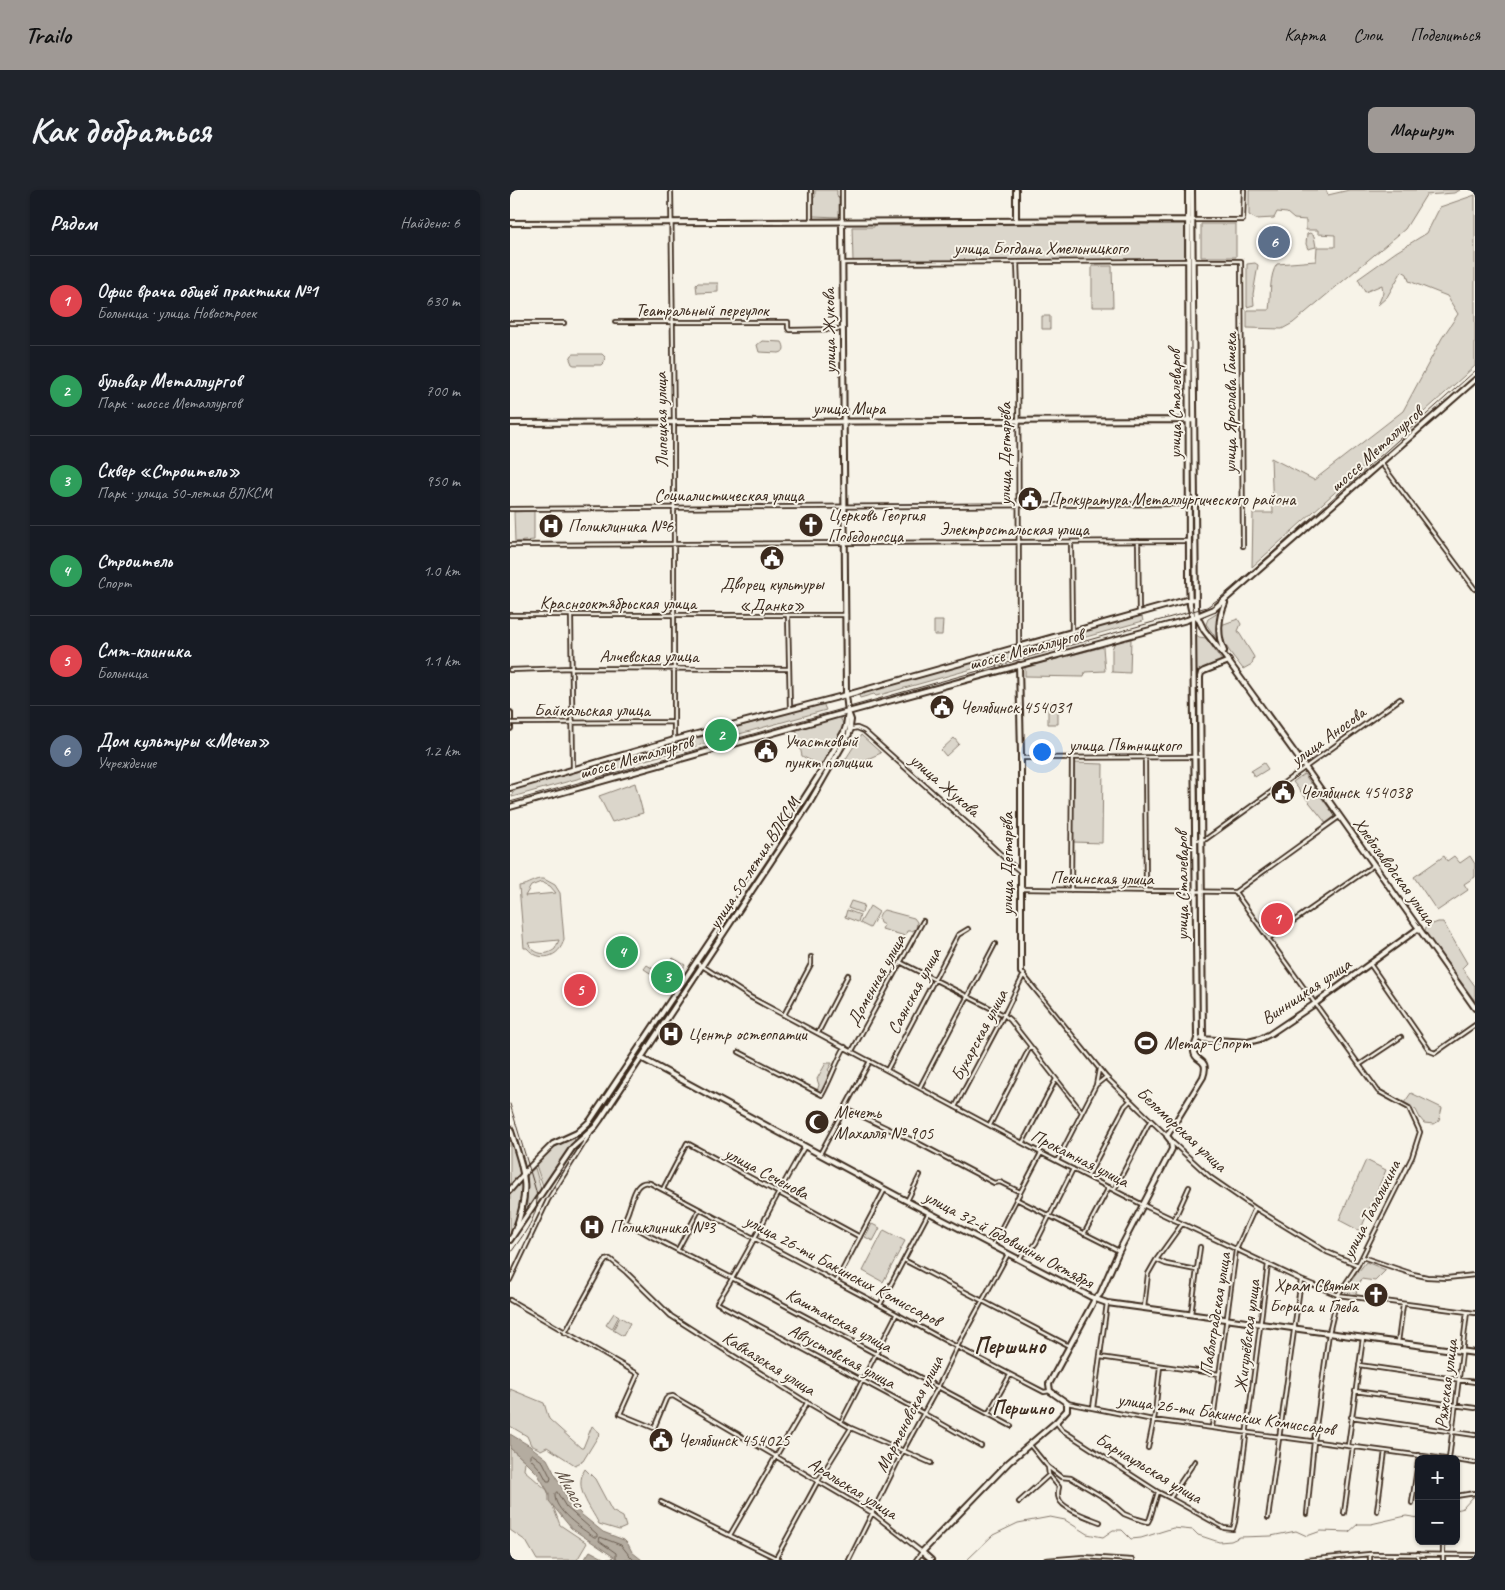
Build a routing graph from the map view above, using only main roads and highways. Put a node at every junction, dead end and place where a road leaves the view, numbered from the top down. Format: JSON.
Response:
{"nodes":[{"id":1,"x":1016,"y":190,"type":"edge"},
{"id":2,"x":1188,"y":190,"type":"edge"},
{"id":3,"x":1192,"y":190,"type":"edge"},
{"id":4,"x":1016,"y":220,"type":"junction"},
{"id":5,"x":1190,"y":220,"type":"junction"},
{"id":6,"x":842,"y":221,"type":"junction"},
{"id":7,"x":510,"y":223,"type":"edge"},
{"id":8,"x":1190,"y":261,"type":"junction"},
{"id":9,"x":1475,"y":380,"type":"edge"},
{"id":10,"x":1189,"y":420,"type":"junction"},
{"id":11,"x":1194,"y":420,"type":"junction"},
{"id":12,"x":844,"y":421,"type":"junction"},
{"id":13,"x":510,"y":423,"type":"edge"},
{"id":14,"x":1189,"y":541,"type":"junction"},
{"id":15,"x":1195,"y":541,"type":"junction"},
{"id":16,"x":1196,"y":598,"type":"junction"},
{"id":17,"x":1190,"y":599,"type":"junction"},
{"id":18,"x":1226,"y":599,"type":"junction"},
{"id":19,"x":1194,"y":618,"type":"junction"},
{"id":20,"x":1228,"y":660,"type":"junction"},
{"id":21,"x":1019,"y":665,"type":"junction"},
{"id":22,"x":1194,"y":675,"type":"junction"},
{"id":23,"x":1200,"y":677,"type":"junction"},
{"id":24,"x":846,"y":695,"type":"junction"},
{"id":25,"x":510,"y":712,"type":"edge"},
{"id":26,"x":848,"y":712,"type":"junction"},
{"id":27,"x":510,"y":723,"type":"edge"},
{"id":28,"x":510,"y":728,"type":"edge"},
{"id":29,"x":1197,"y":758,"type":"junction"},
{"id":30,"x":510,"y":788,"type":"edge"},
{"id":31,"x":510,"y":806,"type":"edge"},
{"id":32,"x":1419,"y":928,"type":"junction"},
{"id":33,"x":1196,"y":951,"type":"junction"},
{"id":34,"x":1202,"y":952,"type":"junction"},
{"id":35,"x":1023,"y":973,"type":"road end"},
{"id":36,"x":1475,"y":1008,"type":"edge"},
{"id":37,"x":1197,"y":1039,"type":"junction"},
{"id":38,"x":1203,"y":1040,"type":"junction"},
{"id":39,"x":634,"y":1054,"type":"junction"},
{"id":40,"x":641,"y":1058,"type":"junction"},
{"id":41,"x":510,"y":1128,"type":"edge"},
{"id":42,"x":1167,"y":1136,"type":"joint"},
{"id":43,"x":524,"y":1173,"type":"junction"},
{"id":44,"x":510,"y":1190,"type":"edge"},
{"id":45,"x":511,"y":1239,"type":"edge"},
{"id":46,"x":1095,"y":1299,"type":"junction"},
{"id":47,"x":1475,"y":1353,"type":"edge"},
{"id":48,"x":922,"y":1552,"type":"joint"},
{"id":49,"x":931,"y":1560,"type":"edge"}],
"edges":[{"from":1,"to":4,"type":"main road"},
{"from":2,"to":5,"type":"main road","name":"улица Сталеваров"},
{"from":3,"to":5,"type":"main road","name":"улица Сталеваров"},
{"from":4,"to":5,"type":"main road","name":"улица Богдана Хмельницкого"},
{"from":4,"to":6,"type":"main road","name":"улица Богдана Хмельницкого"},
{"from":5,"to":8,"type":"main road","name":"улица Сталеваров"},
{"from":6,"to":7,"type":"main road","name":"улица Богдана Хмельницкого"},
{"from":6,"to":12,"type":"main road","name":"улица Жукова"},
{"from":8,"to":10,"type":"main road","name":"улица Сталеваров"},
{"from":8,"to":11,"type":"main road","name":"улица Сталеваров"},
{"from":9,"to":18,"type":"main road","name":"шоссе Металлургов"},
{"from":10,"to":11,"type":"main road","name":"улица Мира"},
{"from":10,"to":12,"type":"main road","name":"улица Мира"},
{"from":10,"to":14,"type":"main road","name":"улица Сталеваров"},
{"from":11,"to":15,"type":"main road","name":"улица Сталеваров"},
{"from":12,"to":13,"type":"main road","name":"улица Мира"},
{"from":12,"to":24,"type":"main road","name":"улица Жукова"},
{"from":14,"to":15,"type":"main road"},
{"from":14,"to":17,"type":"main road","name":"улица Сталеваров"},
{"from":15,"to":16,"type":"main road","name":"улица Сталеваров"},
{"from":16,"to":17,"type":"main road","name":"шоссе Металлургов"},
{"from":16,"to":19,"type":"main road","name":"улица Сталеваров"},
{"from":17,"to":19,"type":"main road","name":"улица Сталеваров"},
{"from":17,"to":24,"type":"main road","name":"шоссе Металлургов"},
{"from":18,"to":19,"type":"main road","name":"шоссе Металлургов"},
{"from":18,"to":20,"type":"main road"},
{"from":19,"to":20,"type":"main road","name":"Хлебозаводская улица"},
{"from":19,"to":21,"type":"main road","name":"шоссе Металлургов"},
{"from":19,"to":22,"type":"main road","name":"улица Сталеваров"},
{"from":20,"to":23,"type":"main road"},
{"from":20,"to":32,"type":"main road","name":"Хлебозаводская улица"},
{"from":21,"to":26,"type":"main road","name":"шоссе Металлургов"},
{"from":21,"to":35,"type":"main road","name":"улица Дегтярёва"},
{"from":22,"to":23,"type":"main road"},
{"from":22,"to":29,"type":"main road","name":"улица Сталеваров"},
{"from":23,"to":29,"type":"main road","name":"улица Сталеваров"},
{"from":24,"to":26,"type":"main road","name":"улица Жукова"},
{"from":24,"to":30,"type":"main road","name":"шоссе Металлургов"},
{"from":25,"to":27,"type":"main road"},
{"from":26,"to":31,"type":"main road","name":"шоссе Металлургов"},
{"from":26,"to":39,"type":"main road","name":"улица 50-летия ВЛКСМ"},
{"from":26,"to":40,"type":"main road","name":"улица 50-летия ВЛКСМ"},
{"from":27,"to":28,"type":"main road"},
{"from":29,"to":33,"type":"main road","name":"улица Сталеваров"},
{"from":29,"to":34,"type":"main road","name":"улица Сталеваров"},
{"from":32,"to":36,"type":"main road","name":"Хлебозаводская улица"},
{"from":32,"to":38,"type":"main road","name":"Винницкая улица"},
{"from":33,"to":34,"type":"main road"},
{"from":33,"to":37,"type":"main road","name":"улица Сталеваров"},
{"from":34,"to":38,"type":"main road","name":"улица Сталеваров"},
{"from":37,"to":38,"type":"main road","name":"Винницкая улица"},
{"from":37,"to":42,"type":"main road","name":"улица Сталеваров"},
{"from":39,"to":40,"type":"main road","name":"улица 32-й Годовщины Октября"},
{"from":39,"to":43,"type":"main road","name":"улица 50-летия ВЛКСМ"},
{"from":40,"to":45,"type":"main road","name":"улица 50-летия ВЛКСМ"},
{"from":40,"to":46,"type":"main road","name":"улица 32-й Годовщины Октября"},
{"from":41,"to":43,"type":"main road"},
{"from":42,"to":46,"type":"main road","name":"Беломорская улица"},
{"from":43,"to":44,"type":"main road","name":"улица 50-летия ВЛКСМ"},
{"from":43,"to":45,"type":"main road"},
{"from":46,"to":47,"type":"main road","name":"улица 32-й Годовщины Октября"},
{"from":46,"to":48,"type":"main road","name":"улица 26-ти Бакинских Комиссаров"},
{"from":48,"to":49,"type":"main road","name":"Аральская улица"}]}
